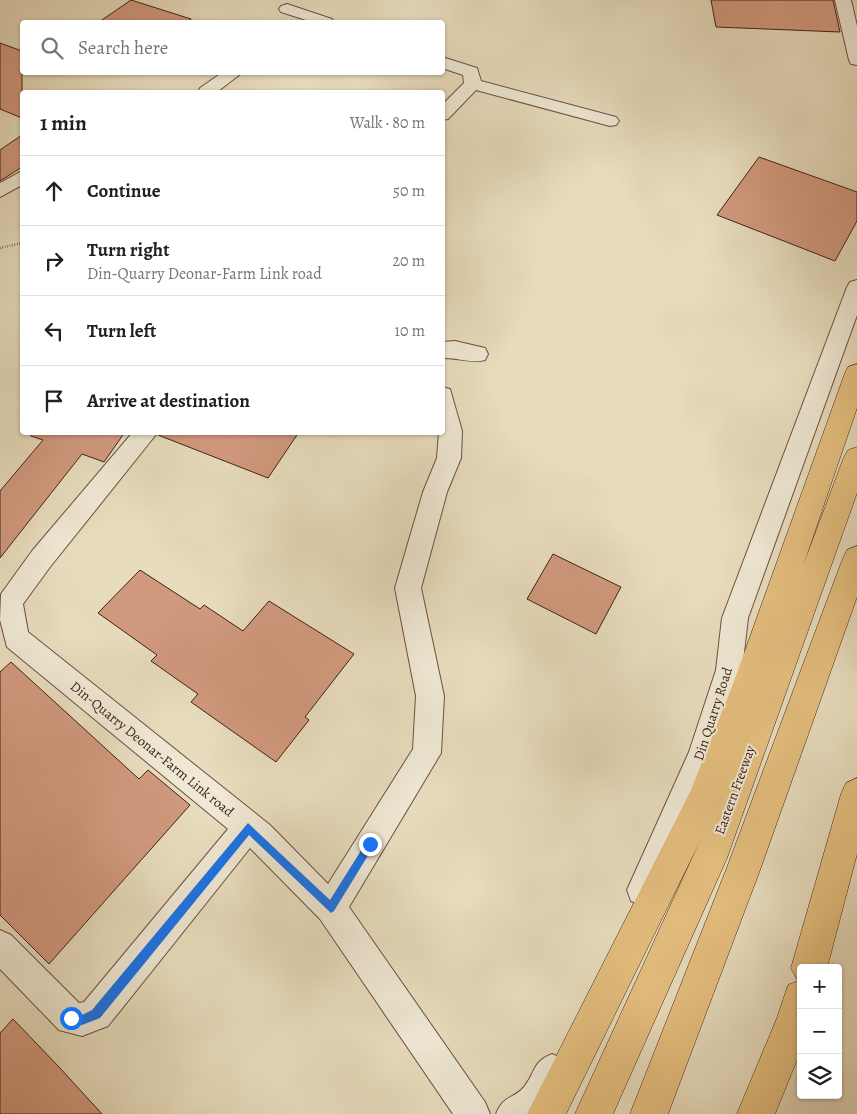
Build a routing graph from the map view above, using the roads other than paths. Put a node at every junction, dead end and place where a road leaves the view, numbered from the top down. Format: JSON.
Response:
{"nodes":[{"id":1,"x":843,"y":0,"type":"edge"},
{"id":2,"x":286,"y":11,"type":"edge"},
{"id":3,"x":319,"y":20,"type":"edge"},
{"id":4,"x":857,"y":60,"type":"edge"},
{"id":5,"x":445,"y":63,"type":"edge"},
{"id":6,"x":231,"y":75,"type":"edge"},
{"id":7,"x":473,"y":84,"type":"junction"},
{"id":8,"x":209,"y":90,"type":"edge"},
{"id":9,"x":445,"y":112,"type":"edge"},
{"id":10,"x":610,"y":121,"type":"dead end"},
{"id":11,"x":20,"y":178,"type":"edge"},
{"id":12,"x":0,"y":191,"type":"edge"},
{"id":13,"x":857,"y":287,"type":"edge"},
{"id":14,"x":445,"y":350,"type":"edge"},
{"id":15,"x":477,"y":354,"type":"dead end"},
{"id":16,"x":857,"y":373,"type":"edge"},
{"id":17,"x":445,"y":407,"type":"edge"},
{"id":18,"x":144,"y":435,"type":"edge"},
{"id":19,"x":857,"y":457,"type":"edge"},
{"id":20,"x":857,"y":558,"type":"edge"},
{"id":21,"x":857,"y":794,"type":"edge"},
{"id":22,"x":248,"y":828,"type":"junction"},
{"id":23,"x":331,"y":908,"type":"junction"},
{"id":24,"x":0,"y":946,"type":"edge"},
{"id":25,"x":810,"y":964,"type":"edge"},
{"id":26,"x":798,"y":1009,"type":"edge"},
{"id":27,"x":473,"y":1114,"type":"edge"},
{"id":28,"x":513,"y":1114,"type":"edge"},
{"id":29,"x":546,"y":1114,"type":"edge"},
{"id":30,"x":594,"y":1114,"type":"edge"},
{"id":31,"x":649,"y":1114,"type":"edge"},
{"id":32,"x":756,"y":1114,"type":"edge"}],
"edges":[{"from":1,"to":4,"type":"street"},
{"from":2,"to":3,"type":"street"},
{"from":5,"to":7,"type":"street"},
{"from":6,"to":8,"type":"street"},
{"from":7,"to":9,"type":"street"},
{"from":7,"to":10,"type":"street"},
{"from":11,"to":12,"type":"street"},
{"from":13,"to":28,"type":"street","name":"Din Quarry Road"},
{"from":14,"to":15,"type":"street"},
{"from":16,"to":29,"type":"highway"},
{"from":17,"to":23,"type":"street"},
{"from":18,"to":22,"type":"street","name":"Din-Quarry Deonar-Farm Link road"},
{"from":19,"to":30,"type":"highway","name":"Eastern Freeway"},
{"from":20,"to":31,"type":"highway"},
{"from":21,"to":25,"type":"highway"},
{"from":22,"to":23,"type":"street","name":"Din-Quarry Deonar-Farm Link road"},
{"from":22,"to":24,"type":"street"},
{"from":23,"to":27,"type":"street","name":"Din-Quarry Deonar-Farm Link road"},
{"from":26,"to":32,"type":"highway"}]}
